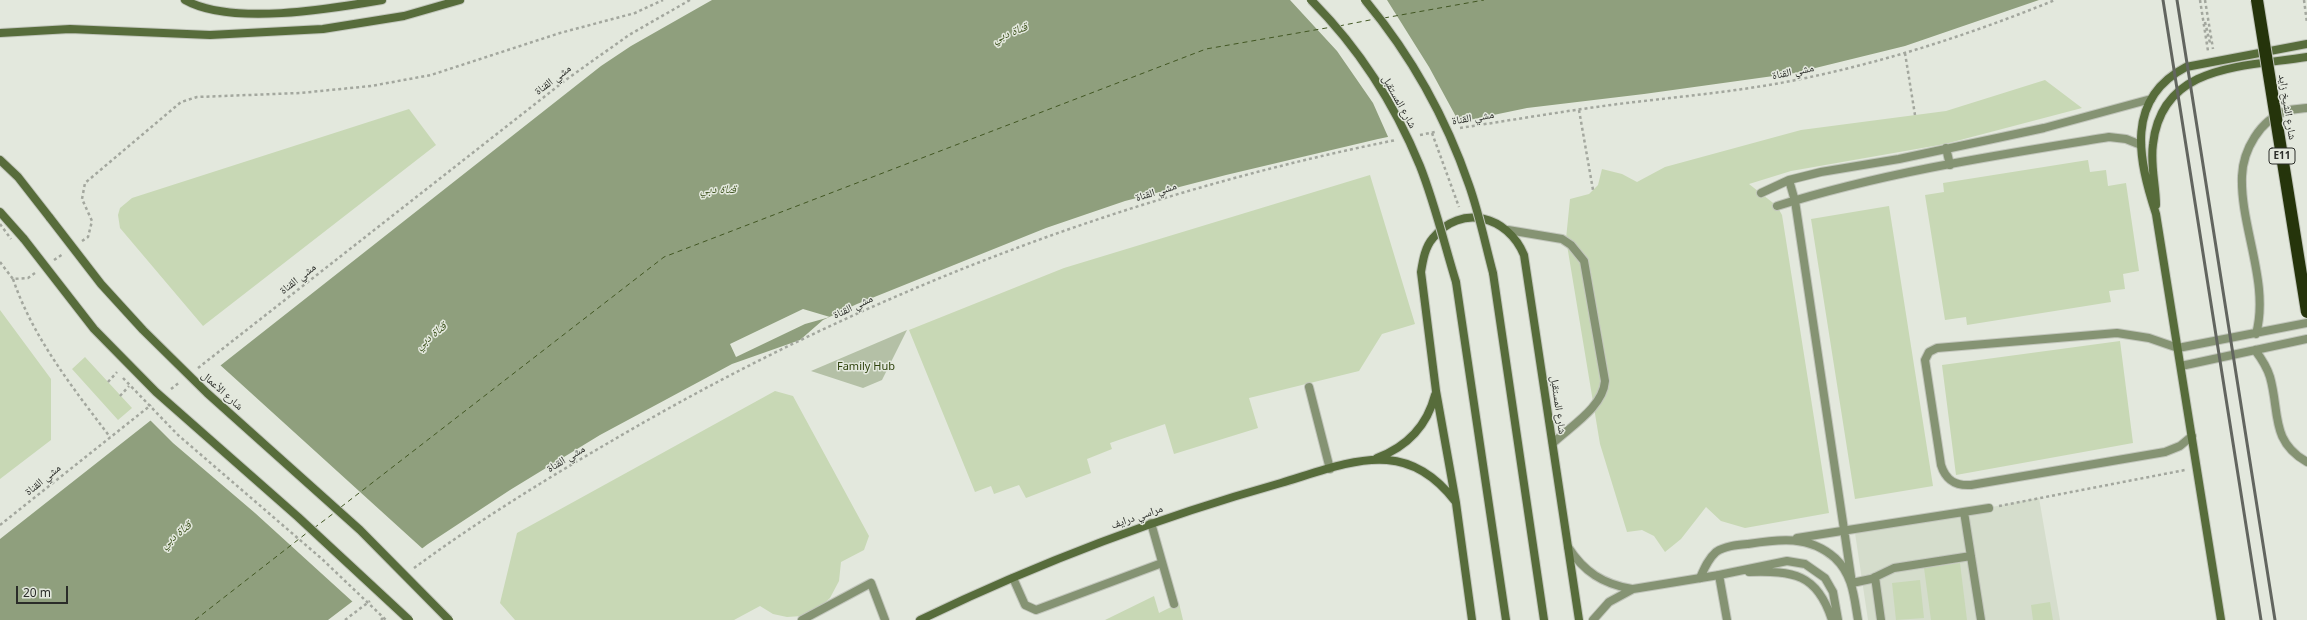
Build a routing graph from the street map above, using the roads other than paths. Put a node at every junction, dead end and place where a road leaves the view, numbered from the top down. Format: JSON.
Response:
{"nodes":[{"id":1,"x":185,"y":0,"type":"edge"},
{"id":2,"x":382,"y":0,"type":"edge"},
{"id":3,"x":460,"y":0,"type":"edge"},
{"id":4,"x":1311,"y":0,"type":"edge"},
{"id":5,"x":1365,"y":0,"type":"edge"},
{"id":6,"x":2257,"y":0,"type":"edge"},
{"id":7,"x":0,"y":34,"type":"edge"},
{"id":8,"x":2307,"y":44,"type":"edge"},
{"id":9,"x":2307,"y":57,"type":"edge"},
{"id":10,"x":2151,"y":99,"type":"junction"},
{"id":11,"x":2307,"y":108,"type":"edge"},
{"id":12,"x":2141,"y":145,"type":"junction"},
{"id":13,"x":1946,"y":148,"type":"junction"},
{"id":14,"x":0,"y":160,"type":"edge"},
{"id":15,"x":1950,"y":165,"type":"junction"},
{"id":16,"x":1789,"y":180,"type":"junction"},
{"id":17,"x":1761,"y":193,"type":"dead end"},
{"id":18,"x":1795,"y":201,"type":"junction"},
{"id":19,"x":1778,"y":206,"type":"dead end"},
{"id":20,"x":0,"y":212,"type":"edge"},
{"id":21,"x":2156,"y":214,"type":"junction"},
{"id":22,"x":1508,"y":230,"type":"junction"},
{"id":23,"x":2307,"y":312,"type":"edge"},
{"id":24,"x":2307,"y":323,"type":"edge"},
{"id":25,"x":2256,"y":334,"type":"junction"},
{"id":26,"x":2307,"y":339,"type":"edge"},
{"id":27,"x":2178,"y":348,"type":"junction"},
{"id":28,"x":2255,"y":350,"type":"junction"},
{"id":29,"x":2181,"y":366,"type":"junction"},
{"id":30,"x":1309,"y":387,"type":"dead end"},
{"id":31,"x":1436,"y":391,"type":"junction"},
{"id":32,"x":2192,"y":436,"type":"junction"},
{"id":33,"x":1552,"y":443,"type":"junction"},
{"id":34,"x":1370,"y":461,"type":"junction"},
{"id":35,"x":2307,"y":462,"type":"edge"},
{"id":36,"x":1330,"y":469,"type":"junction"},
{"id":37,"x":1456,"y":503,"type":"junction"},
{"id":38,"x":1989,"y":508,"type":"road end"},
{"id":39,"x":1964,"y":512,"type":"junction"},
{"id":40,"x":1151,"y":524,"type":"junction"},
{"id":41,"x":1843,"y":530,"type":"junction"},
{"id":42,"x":1792,"y":539,"type":"junction"},
{"id":43,"x":1567,"y":545,"type":"junction"},
{"id":44,"x":1971,"y":556,"type":"junction"},
{"id":45,"x":1162,"y":563,"type":"junction"},
{"id":46,"x":1735,"y":572,"type":"junction"},
{"id":47,"x":1718,"y":575,"type":"junction"},
{"id":48,"x":1875,"y":577,"type":"junction"},
{"id":49,"x":1013,"y":578,"type":"junction"},
{"id":50,"x":1700,"y":578,"type":"junction"},
{"id":51,"x":1852,"y":583,"type":"junction"},
{"id":52,"x":1633,"y":589,"type":"junction"},
{"id":53,"x":1174,"y":604,"type":"dead end"},
{"id":54,"x":409,"y":620,"type":"edge"},
{"id":55,"x":448,"y":620,"type":"edge"},
{"id":56,"x":802,"y":620,"type":"edge"},
{"id":57,"x":886,"y":620,"type":"edge"},
{"id":58,"x":920,"y":620,"type":"edge"},
{"id":59,"x":1472,"y":620,"type":"edge"},
{"id":60,"x":1506,"y":620,"type":"edge"},
{"id":61,"x":1544,"y":620,"type":"edge"},
{"id":62,"x":1579,"y":620,"type":"edge"},
{"id":63,"x":1593,"y":620,"type":"edge"},
{"id":64,"x":1727,"y":620,"type":"edge"},
{"id":65,"x":1832,"y":620,"type":"edge"},
{"id":66,"x":1838,"y":620,"type":"edge"},
{"id":67,"x":1858,"y":620,"type":"edge"},
{"id":68,"x":1881,"y":620,"type":"edge"},
{"id":69,"x":1981,"y":620,"type":"edge"},
{"id":70,"x":2221,"y":620,"type":"edge"}],
"edges":[{"from":1,"to":2,"type":"street"},
{"from":3,"to":7,"type":"street"},
{"from":4,"to":60,"type":"street","name":"شارع المستقبل","bridge":true},
{"from":5,"to":61,"type":"street","bridge":true},
{"from":6,"to":23,"type":"highway","name":"شارع الشيخ زايد","number":"E11","bridge":true},
{"from":8,"to":10,"type":"street"},
{"from":9,"to":21,"type":"street"},
{"from":10,"to":12,"type":"street"},
{"from":10,"to":13,"type":"street"},
{"from":11,"to":25,"type":"street"},
{"from":12,"to":15,"type":"street"},
{"from":12,"to":21,"type":"street"},
{"from":13,"to":15,"type":"street"},
{"from":13,"to":16,"type":"street"},
{"from":14,"to":55,"type":"street","name":"شارع الأعمال","bridge":true},
{"from":15,"to":18,"type":"street"},
{"from":16,"to":17,"type":"street"},
{"from":16,"to":18,"type":"street"},
{"from":18,"to":19,"type":"street"},
{"from":18,"to":41,"type":"street"},
{"from":20,"to":54,"type":"street","bridge":true},
{"from":21,"to":27,"type":"street"},
{"from":22,"to":31,"type":"street","name":"شارع المستقبل"},
{"from":22,"to":33,"type":"street","name":"شارع المستقبل"},
{"from":22,"to":33,"type":"street"},
{"from":24,"to":25,"type":"street"},
{"from":25,"to":27,"type":"street"},
{"from":26,"to":28,"type":"street"},
{"from":27,"to":29,"type":"street"},
{"from":27,"to":32,"type":"street"},
{"from":28,"to":29,"type":"street"},
{"from":28,"to":35,"type":"street"},
{"from":29,"to":32,"type":"street"},
{"from":30,"to":36,"type":"street"},
{"from":31,"to":34,"type":"street","name":"مراسي درايف"},
{"from":31,"to":37,"type":"street","name":"شارع المستقبل"},
{"from":32,"to":70,"type":"street"},
{"from":33,"to":43,"type":"street","name":"شارع المستقبل"},
{"from":34,"to":36,"type":"street","name":"مراسي درايف"},
{"from":34,"to":37,"type":"street","name":"مراسي درايف"},
{"from":36,"to":40,"type":"street","name":"مراسي درايف"},
{"from":37,"to":59,"type":"street","name":"شارع المستقبل"},
{"from":38,"to":39,"type":"street"},
{"from":39,"to":41,"type":"street"},
{"from":39,"to":44,"type":"street"},
{"from":40,"to":45,"type":"street"},
{"from":40,"to":49,"type":"street","name":"مراسي درايف"},
{"from":41,"to":42,"type":"street"},
{"from":41,"to":51,"type":"street"},
{"from":42,"to":50,"type":"street"},
{"from":42,"to":51,"type":"street"},
{"from":43,"to":52,"type":"street"},
{"from":43,"to":62,"type":"street","name":"شارع المستقبل"},
{"from":44,"to":48,"type":"street"},
{"from":44,"to":69,"type":"street"},
{"from":45,"to":49,"type":"street"},
{"from":45,"to":53,"type":"street"},
{"from":46,"to":47,"type":"street"},
{"from":46,"to":65,"type":"street"},
{"from":46,"to":66,"type":"street"},
{"from":47,"to":50,"type":"street"},
{"from":47,"to":64,"type":"street"},
{"from":48,"to":51,"type":"street"},
{"from":48,"to":68,"type":"street"},
{"from":49,"to":58,"type":"street","name":"مراسي درايف"},
{"from":50,"to":52,"type":"street"},
{"from":51,"to":67,"type":"street"},
{"from":52,"to":63,"type":"street"},
{"from":56,"to":57,"type":"street"}]}
